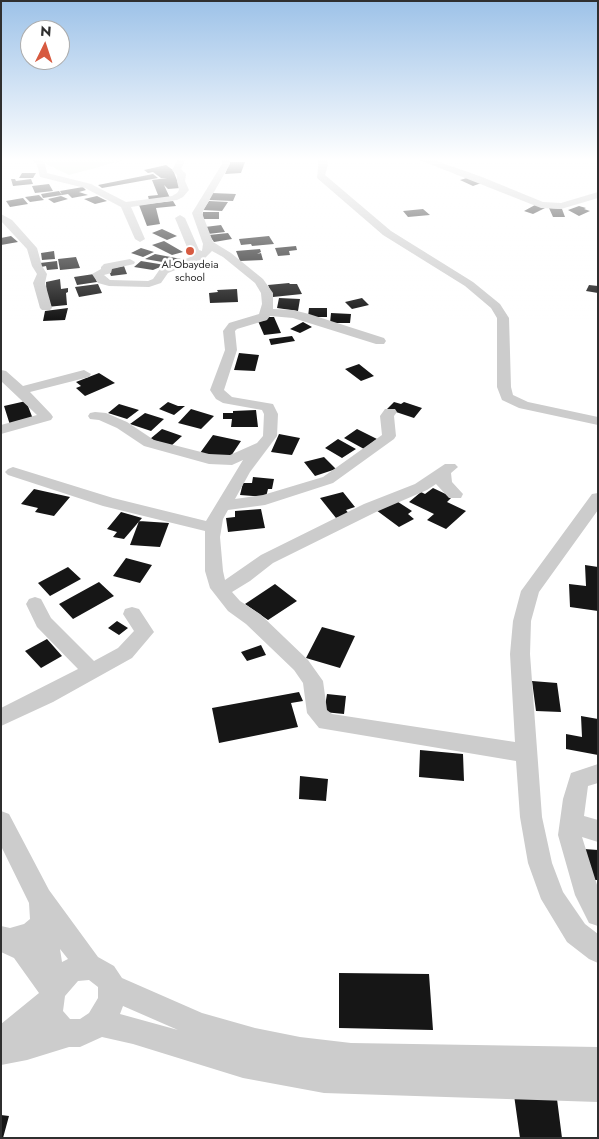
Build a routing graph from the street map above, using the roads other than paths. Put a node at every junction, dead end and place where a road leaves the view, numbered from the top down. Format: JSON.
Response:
{"nodes":[{"id":1,"x":128,"y":212,"type":"edge"},
{"id":2,"x":198,"y":212,"type":"edge"},
{"id":3,"x":362,"y":212,"type":"edge"},
{"id":4,"x":1,"y":217,"type":"edge"},
{"id":5,"x":180,"y":218,"type":"dead end"},
{"id":6,"x":140,"y":239,"type":"dead end"},
{"id":7,"x":205,"y":250,"type":"junction"},
{"id":8,"x":130,"y":262,"type":"dead end"},
{"id":9,"x":46,"y":308,"type":"dead end"},
{"id":10,"x":267,"y":312,"type":"junction"},
{"id":11,"x":380,"y":341,"type":"dead end"},
{"id":12,"x":1,"y":374,"type":"edge"},
{"id":13,"x":84,"y":374,"type":"dead end"},
{"id":14,"x":20,"y":391,"type":"junction"},
{"id":15,"x":390,"y":412,"type":"dead end"},
{"id":16,"x":95,"y":416,"type":"dead end"},
{"id":17,"x":598,"y":421,"type":"edge"},
{"id":18,"x":1,"y":430,"type":"edge"},
{"id":19,"x":263,"y":445,"type":"junction"},
{"id":20,"x":13,"y":472,"type":"dead end"},
{"id":21,"x":455,"y":494,"type":"dead end"},
{"id":22,"x":598,"y":498,"type":"edge"},
{"id":23,"x":222,"y":506,"type":"junction"},
{"id":24,"x":213,"y":528,"type":"junction"},
{"id":25,"x":221,"y":590,"type":"junction"},
{"id":26,"x":35,"y":604,"type":"dead end"},
{"id":27,"x":132,"y":614,"type":"dead end"},
{"id":28,"x":92,"y":671,"type":"junction"},
{"id":29,"x":1,"y":718,"type":"edge"},
{"id":30,"x":527,"y":753,"type":"junction"},
{"id":31,"x":598,"y":773,"type":"edge"},
{"id":32,"x":1,"y":821,"type":"edge"},
{"id":33,"x":571,"y":823,"type":"junction"},
{"id":34,"x":598,"y":831,"type":"edge"},
{"id":35,"x":45,"y":913,"type":"junction"},
{"id":36,"x":598,"y":914,"type":"edge"},
{"id":37,"x":5,"y":940,"type":"edge"},
{"id":38,"x":598,"y":950,"type":"edge"},
{"id":39,"x":89,"y":967,"type":"junction"},
{"id":40,"x":111,"y":987,"type":"junction"},
{"id":41,"x":51,"y":995,"type":"junction"},
{"id":42,"x":100,"y":1023,"type":"junction"},
{"id":43,"x":69,"y":1033,"type":"junction"},
{"id":44,"x":1,"y":1041,"type":"edge"},
{"id":45,"x":1,"y":1051,"type":"edge"},
{"id":46,"x":598,"y":1061,"type":"edge"},
{"id":47,"x":598,"y":1088,"type":"edge"}],
"edges":[{"from":1,"to":6,"type":"street"},
{"from":2,"to":7,"type":"street"},
{"from":3,"to":17,"type":"street"},
{"from":4,"to":9,"type":"street"},
{"from":5,"to":7,"type":"street"},
{"from":7,"to":8,"type":"street"},
{"from":7,"to":10,"type":"street"},
{"from":10,"to":11,"type":"street"},
{"from":10,"to":19,"type":"street"},
{"from":12,"to":14,"type":"street"},
{"from":13,"to":14,"type":"street"},
{"from":14,"to":18,"type":"street"},
{"from":15,"to":23,"type":"street"},
{"from":16,"to":19,"type":"street"},
{"from":19,"to":23,"type":"street"},
{"from":20,"to":24,"type":"street"},
{"from":21,"to":25,"type":"street"},
{"from":22,"to":30,"type":"street"},
{"from":23,"to":24,"type":"street"},
{"from":24,"to":25,"type":"street"},
{"from":25,"to":30,"type":"street"},
{"from":26,"to":28,"type":"street"},
{"from":27,"to":28,"type":"street"},
{"from":28,"to":29,"type":"street"},
{"from":30,"to":38,"type":"street"},
{"from":31,"to":33,"type":"street"},
{"from":32,"to":35,"type":"street"},
{"from":33,"to":34,"type":"street"},
{"from":33,"to":36,"type":"street"},
{"from":35,"to":37,"type":"street"},
{"from":35,"to":39,"type":"street"},
{"from":35,"to":41,"type":"street"},
{"from":37,"to":41,"type":"street"},
{"from":39,"to":40,"type":"street"},
{"from":39,"to":41,"type":"street"},
{"from":40,"to":42,"type":"street"},
{"from":40,"to":46,"type":"street"},
{"from":41,"to":43,"type":"street"},
{"from":41,"to":44,"type":"street"},
{"from":42,"to":43,"type":"street"},
{"from":42,"to":47,"type":"street"},
{"from":43,"to":45,"type":"street"}]}
